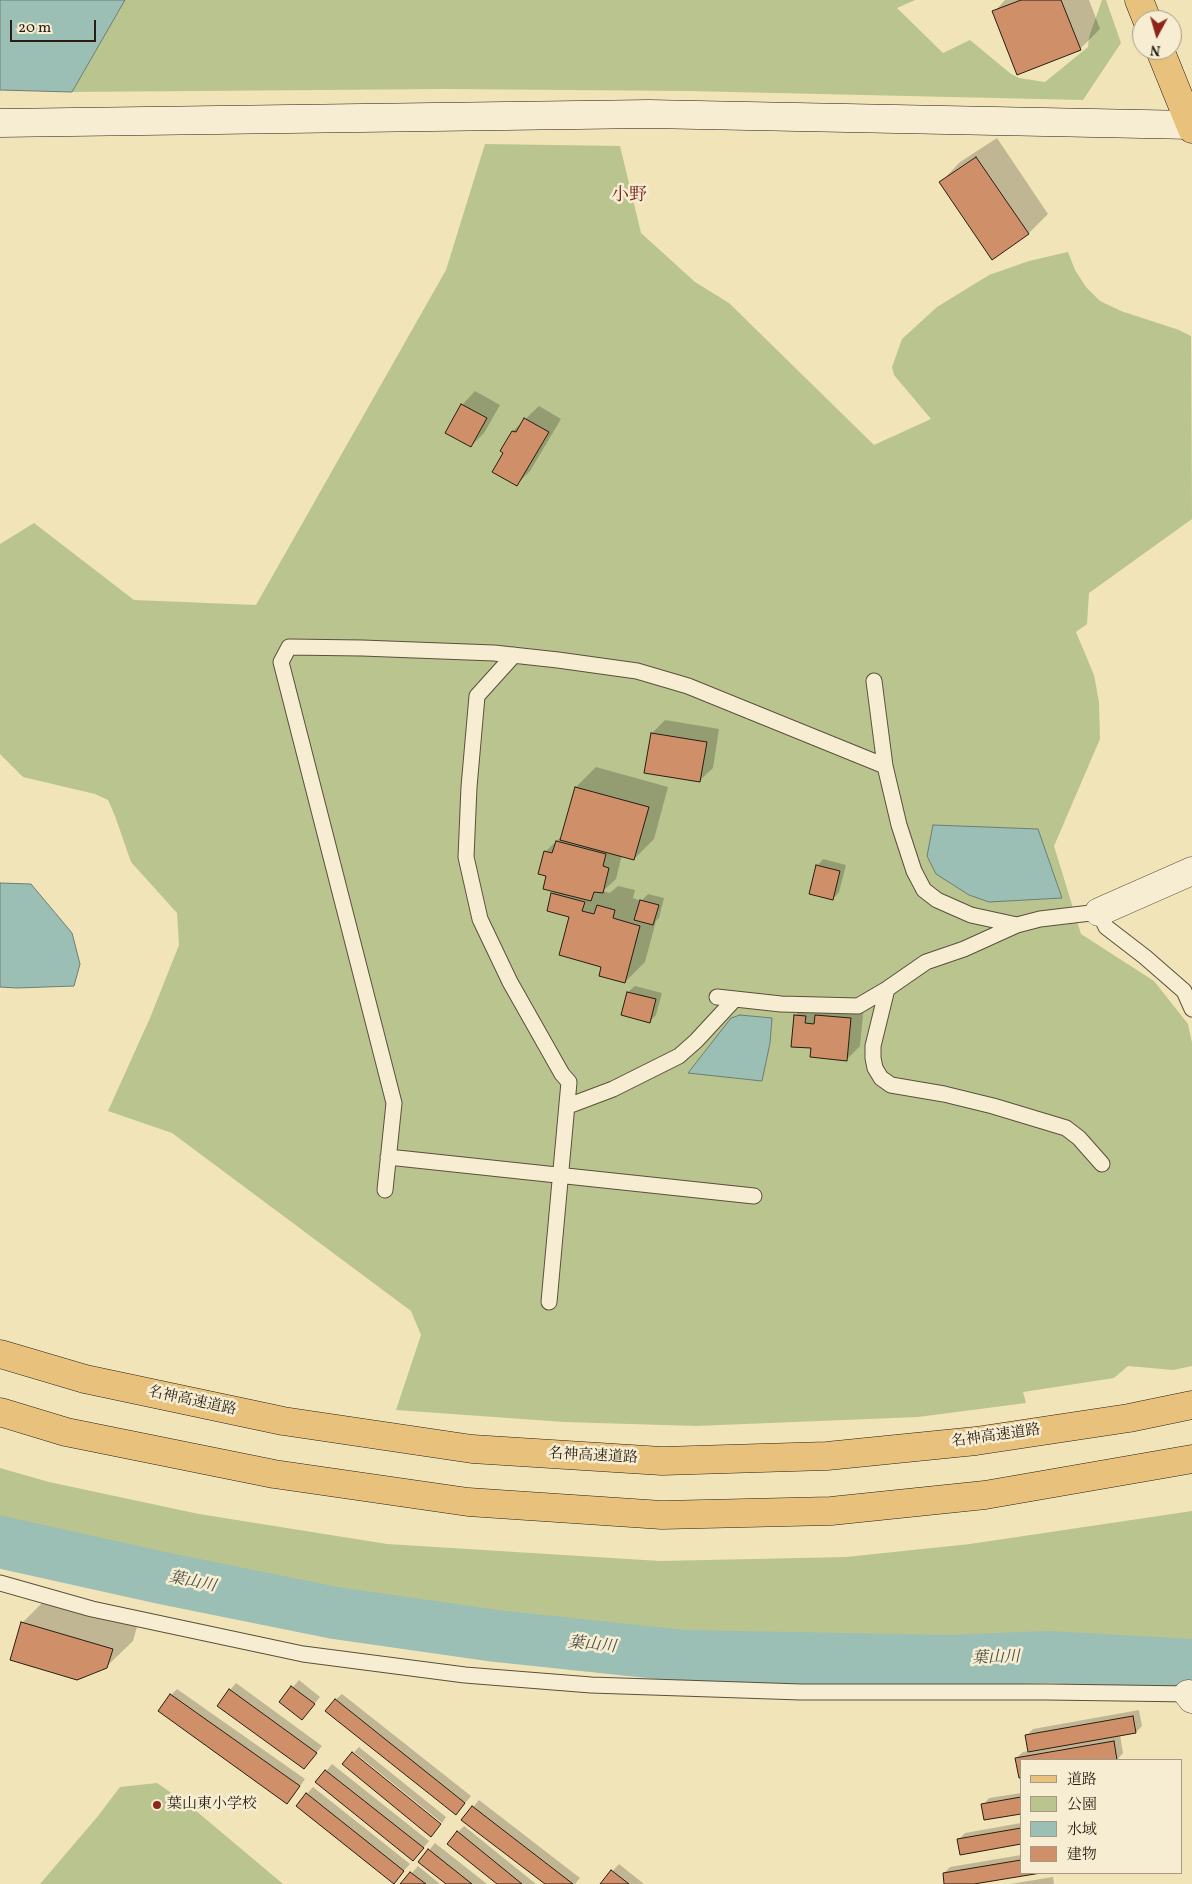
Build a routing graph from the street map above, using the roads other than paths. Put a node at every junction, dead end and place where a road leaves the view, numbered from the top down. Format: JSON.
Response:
{"nodes":[{"id":1,"x":1164,"y":60,"type":"edge"},
{"id":2,"x":0,"y":123,"type":"edge"},
{"id":3,"x":1192,"y":126,"type":"edge"},
{"id":4,"x":514,"y":656,"type":"junction"},
{"id":5,"x":874,"y":681,"type":"dead end"},
{"id":6,"x":885,"y":766,"type":"junction"},
{"id":7,"x":1192,"y":871,"type":"edge"},
{"id":8,"x":1099,"y":912,"type":"junction"},
{"id":9,"x":1017,"y":925,"type":"junction"},
{"id":10,"x":887,"y":988,"type":"junction"},
{"id":11,"x":716,"y":997,"type":"dead end"},
{"id":12,"x":734,"y":1000,"type":"junction"},
{"id":13,"x":1192,"y":1009,"type":"edge"},
{"id":14,"x":568,"y":1106,"type":"junction"},
{"id":15,"x":388,"y":1157,"type":"junction"},
{"id":16,"x":1102,"y":1164,"type":"dead end"},
{"id":17,"x":562,"y":1176,"type":"junction"},
{"id":18,"x":385,"y":1190,"type":"dead end"},
{"id":19,"x":754,"y":1196,"type":"dead end"},
{"id":20,"x":549,"y":1302,"type":"dead end"},
{"id":21,"x":0,"y":1354,"type":"edge"},
{"id":22,"x":1192,"y":1405,"type":"edge"},
{"id":23,"x":0,"y":1412,"type":"edge"},
{"id":24,"x":1192,"y":1459,"type":"edge"},
{"id":25,"x":0,"y":1583,"type":"edge"},
{"id":26,"x":1190,"y":1696,"type":"edge"}],
"edges":[{"from":1,"to":3,"type":"main road"},
{"from":2,"to":3,"type":"street"},
{"from":4,"to":6,"type":"lane"},
{"from":4,"to":14,"type":"lane"},
{"from":4,"to":15,"type":"lane"},
{"from":5,"to":6,"type":"lane"},
{"from":6,"to":9,"type":"lane"},
{"from":7,"to":8,"type":"street"},
{"from":8,"to":9,"type":"lane"},
{"from":8,"to":13,"type":"lane"},
{"from":9,"to":10,"type":"lane"},
{"from":10,"to":12,"type":"lane"},
{"from":10,"to":16,"type":"lane"},
{"from":11,"to":12,"type":"lane"},
{"from":12,"to":14,"type":"lane"},
{"from":14,"to":17,"type":"lane"},
{"from":15,"to":17,"type":"lane"},
{"from":15,"to":18,"type":"lane"},
{"from":17,"to":19,"type":"lane"},
{"from":17,"to":20,"type":"lane"},
{"from":21,"to":22,"type":"main road","name":"名神高速道路"},
{"from":23,"to":24,"type":"main road"},
{"from":25,"to":26,"type":"lane"}]}
